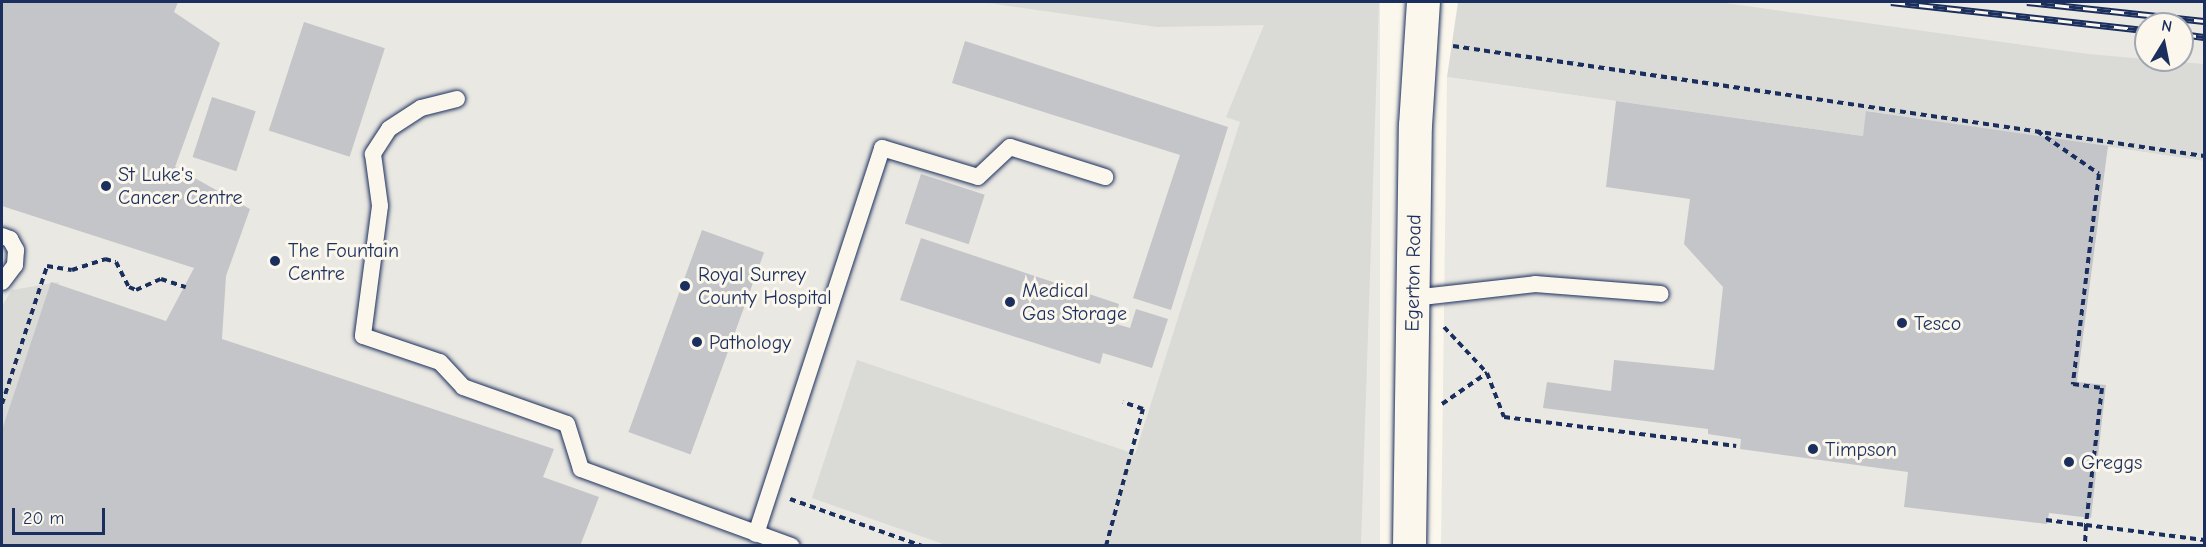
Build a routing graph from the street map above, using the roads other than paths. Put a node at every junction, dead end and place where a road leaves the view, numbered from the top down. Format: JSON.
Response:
{"nodes":[{"id":1,"x":1423,"y":2,"type":"edge"},
{"id":2,"x":457,"y":99,"type":"dead end"},
{"id":3,"x":1105,"y":177,"type":"dead end"},
{"id":4,"x":2,"y":237,"type":"edge"},
{"id":5,"x":2,"y":282,"type":"edge"},
{"id":6,"x":1661,"y":294,"type":"dead end"},
{"id":7,"x":1425,"y":308,"type":"junction"},
{"id":8,"x":756,"y":534,"type":"junction"},
{"id":9,"x":790,"y":546,"type":"edge"},
{"id":10,"x":1409,"y":546,"type":"edge"}],
"edges":[{"from":1,"to":7,"type":"street","name":"Egerton Road"},
{"from":2,"to":8,"type":"lane"},
{"from":3,"to":8,"type":"lane"},
{"from":4,"to":5,"type":"lane"},
{"from":6,"to":7,"type":"lane"},
{"from":7,"to":10,"type":"street","name":"Egerton Road"},
{"from":8,"to":9,"type":"lane"}]}
